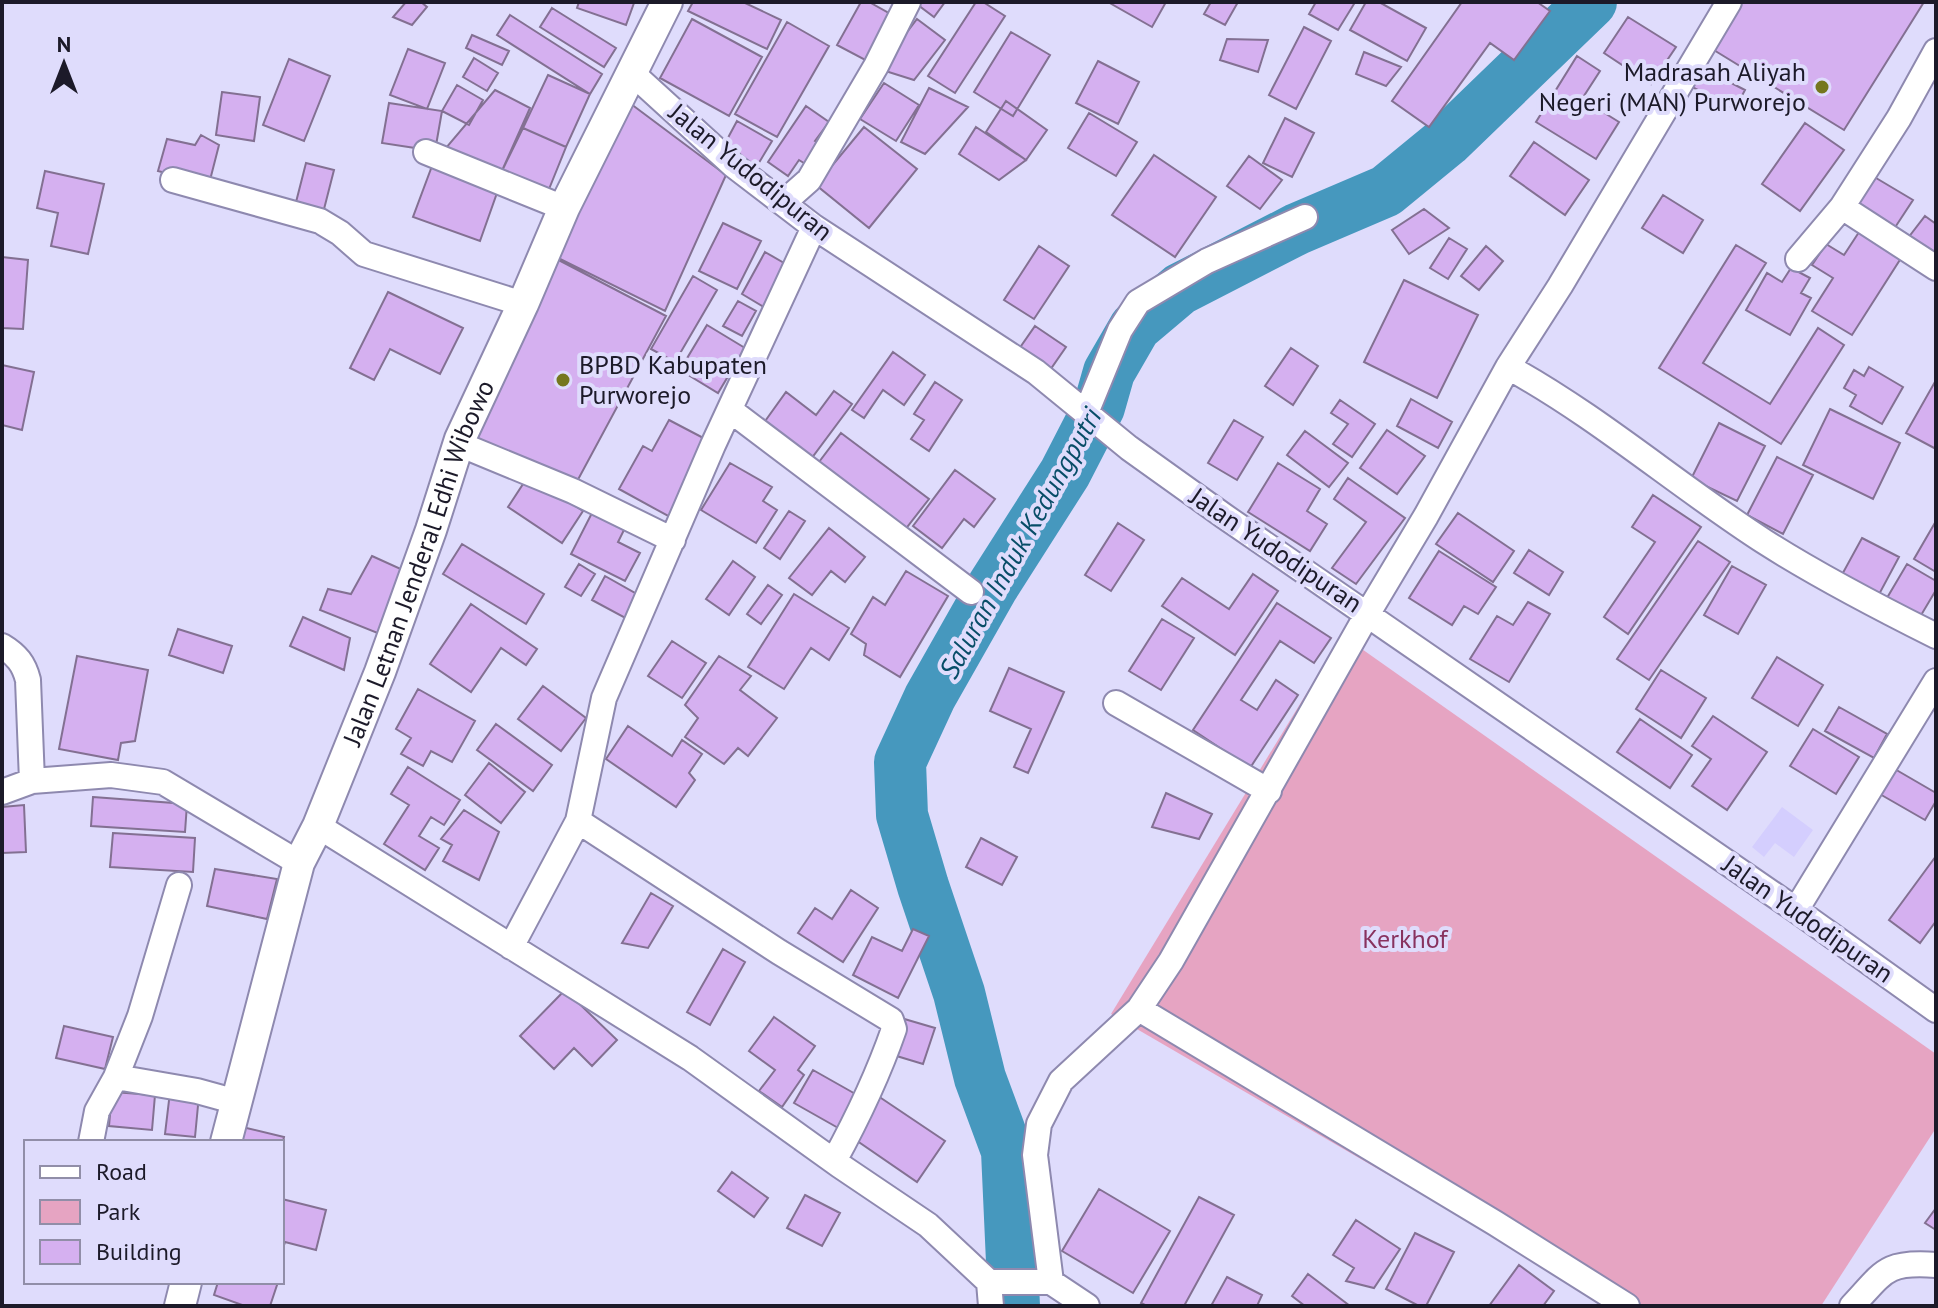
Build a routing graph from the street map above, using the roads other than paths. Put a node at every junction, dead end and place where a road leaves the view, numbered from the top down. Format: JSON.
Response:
{"nodes":[{"id":1,"x":667,"y":2,"type":"edge"},
{"id":2,"x":908,"y":2,"type":"edge"},
{"id":3,"x":1729,"y":2,"type":"edge"},
{"id":4,"x":1936,"y":51,"type":"edge"},
{"id":5,"x":631,"y":72,"type":"junction"},
{"id":6,"x":426,"y":152,"type":"dead end"},
{"id":7,"x":173,"y":180,"type":"dead end"},
{"id":8,"x":783,"y":203,"type":"junction"},
{"id":9,"x":1842,"y":207,"type":"junction"},
{"id":10,"x":564,"y":208,"type":"junction"},
{"id":11,"x":1305,"y":217,"type":"dead end"},
{"id":12,"x":814,"y":227,"type":"junction"},
{"id":13,"x":1798,"y":259,"type":"dead end"},
{"id":14,"x":1936,"y":268,"type":"edge"},
{"id":15,"x":523,"y":304,"type":"junction"},
{"id":16,"x":1508,"y":367,"type":"junction"},
{"id":17,"x":730,"y":410,"type":"junction"},
{"id":18,"x":1088,"y":414,"type":"junction"},
{"id":19,"x":459,"y":444,"type":"junction"},
{"id":20,"x":673,"y":540,"type":"junction"},
{"id":21,"x":971,"y":592,"type":"dead end"},
{"id":22,"x":1368,"y":613,"type":"junction"},
{"id":23,"x":1936,"y":636,"type":"edge"},
{"id":24,"x":2,"y":646,"type":"edge"},
{"id":25,"x":1936,"y":681,"type":"edge"},
{"id":26,"x":1116,"y":703,"type":"dead end"},
{"id":27,"x":32,"y":781,"type":"junction"},
{"id":28,"x":1269,"y":791,"type":"junction"},
{"id":29,"x":2,"y":792,"type":"edge"},
{"id":30,"x":578,"y":821,"type":"junction"},
{"id":31,"x":318,"y":826,"type":"junction"},
{"id":32,"x":299,"y":863,"type":"junction"},
{"id":33,"x":179,"y":885,"type":"dead end"},
{"id":34,"x":1796,"y":910,"type":"junction"},
{"id":35,"x":511,"y":947,"type":"junction"},
{"id":36,"x":1139,"y":1009,"type":"junction"},
{"id":37,"x":1936,"y":1010,"type":"edge"},
{"id":38,"x":116,"y":1077,"type":"junction"},
{"id":39,"x":237,"y":1102,"type":"junction"},
{"id":40,"x":91,"y":1140,"type":"edge"},
{"id":41,"x":227,"y":1140,"type":"edge"},
{"id":42,"x":834,"y":1161,"type":"junction"},
{"id":43,"x":1936,"y":1265,"type":"edge"},
{"id":44,"x":1051,"y":1282,"type":"junction"},
{"id":45,"x":186,"y":1284,"type":"edge"},
{"id":46,"x":1002,"y":1288,"type":"edge"},
{"id":47,"x":180,"y":1306,"type":"edge"},
{"id":48,"x":1087,"y":1306,"type":"edge"},
{"id":49,"x":1627,"y":1306,"type":"edge"},
{"id":50,"x":1852,"y":1306,"type":"edge"}],
"edges":[{"from":1,"to":5,"type":"street","name":"Jalan Letnan Jenderal Edhi Wibowo"},
{"from":2,"to":8,"type":"street"},
{"from":3,"to":16,"type":"street"},
{"from":4,"to":9,"type":"street"},
{"from":5,"to":8,"type":"street","name":"Jalan Yudodipuran"},
{"from":5,"to":10,"type":"street","name":"Jalan Letnan Jenderal Edhi Wibowo"},
{"from":6,"to":10,"type":"street"},
{"from":7,"to":15,"type":"street"},
{"from":8,"to":12,"type":"street","name":"Jalan Yudodipuran"},
{"from":9,"to":13,"type":"street"},
{"from":9,"to":14,"type":"street"},
{"from":10,"to":15,"type":"street","name":"Jalan Letnan Jenderal Edhi Wibowo"},
{"from":11,"to":18,"type":"street"},
{"from":12,"to":17,"type":"street"},
{"from":12,"to":18,"type":"street","name":"Jalan Yudodipuran"},
{"from":15,"to":19,"type":"street","name":"Jalan Letnan Jenderal Edhi Wibowo"},
{"from":16,"to":22,"type":"street"},
{"from":16,"to":23,"type":"street"},
{"from":17,"to":20,"type":"street"},
{"from":17,"to":21,"type":"street"},
{"from":18,"to":22,"type":"street","name":"Jalan Yudodipuran"},
{"from":19,"to":20,"type":"street"},
{"from":19,"to":31,"type":"street","name":"Jalan Letnan Jenderal Edhi Wibowo"},
{"from":20,"to":30,"type":"street"},
{"from":22,"to":28,"type":"street"},
{"from":22,"to":34,"type":"street","name":"Jalan Yudodipuran"},
{"from":24,"to":27,"type":"street"},
{"from":25,"to":34,"type":"street"},
{"from":26,"to":28,"type":"street"},
{"from":27,"to":29,"type":"street"},
{"from":27,"to":32,"type":"street"},
{"from":28,"to":36,"type":"street"},
{"from":30,"to":35,"type":"street"},
{"from":30,"to":42,"type":"street"},
{"from":31,"to":32,"type":"street","name":"Jalan Letnan Jenderal Edhi Wibowo"},
{"from":31,"to":35,"type":"street"},
{"from":32,"to":39,"type":"street","name":"Jalan Letnan Jenderal Edhi Wibowo"},
{"from":33,"to":38,"type":"street"},
{"from":34,"to":37,"type":"street","name":"Jalan Yudodipuran"},
{"from":35,"to":42,"type":"street"},
{"from":36,"to":44,"type":"street"},
{"from":36,"to":49,"type":"street"},
{"from":38,"to":39,"type":"street"},
{"from":38,"to":40,"type":"street"},
{"from":39,"to":41,"type":"street","name":"Jalan Letnan Jenderal Edhi Wibowo"},
{"from":42,"to":46,"type":"street"},
{"from":43,"to":50,"type":"street"},
{"from":44,"to":46,"type":"street"},
{"from":44,"to":48,"type":"street"},
{"from":45,"to":47,"type":"street"}]}
